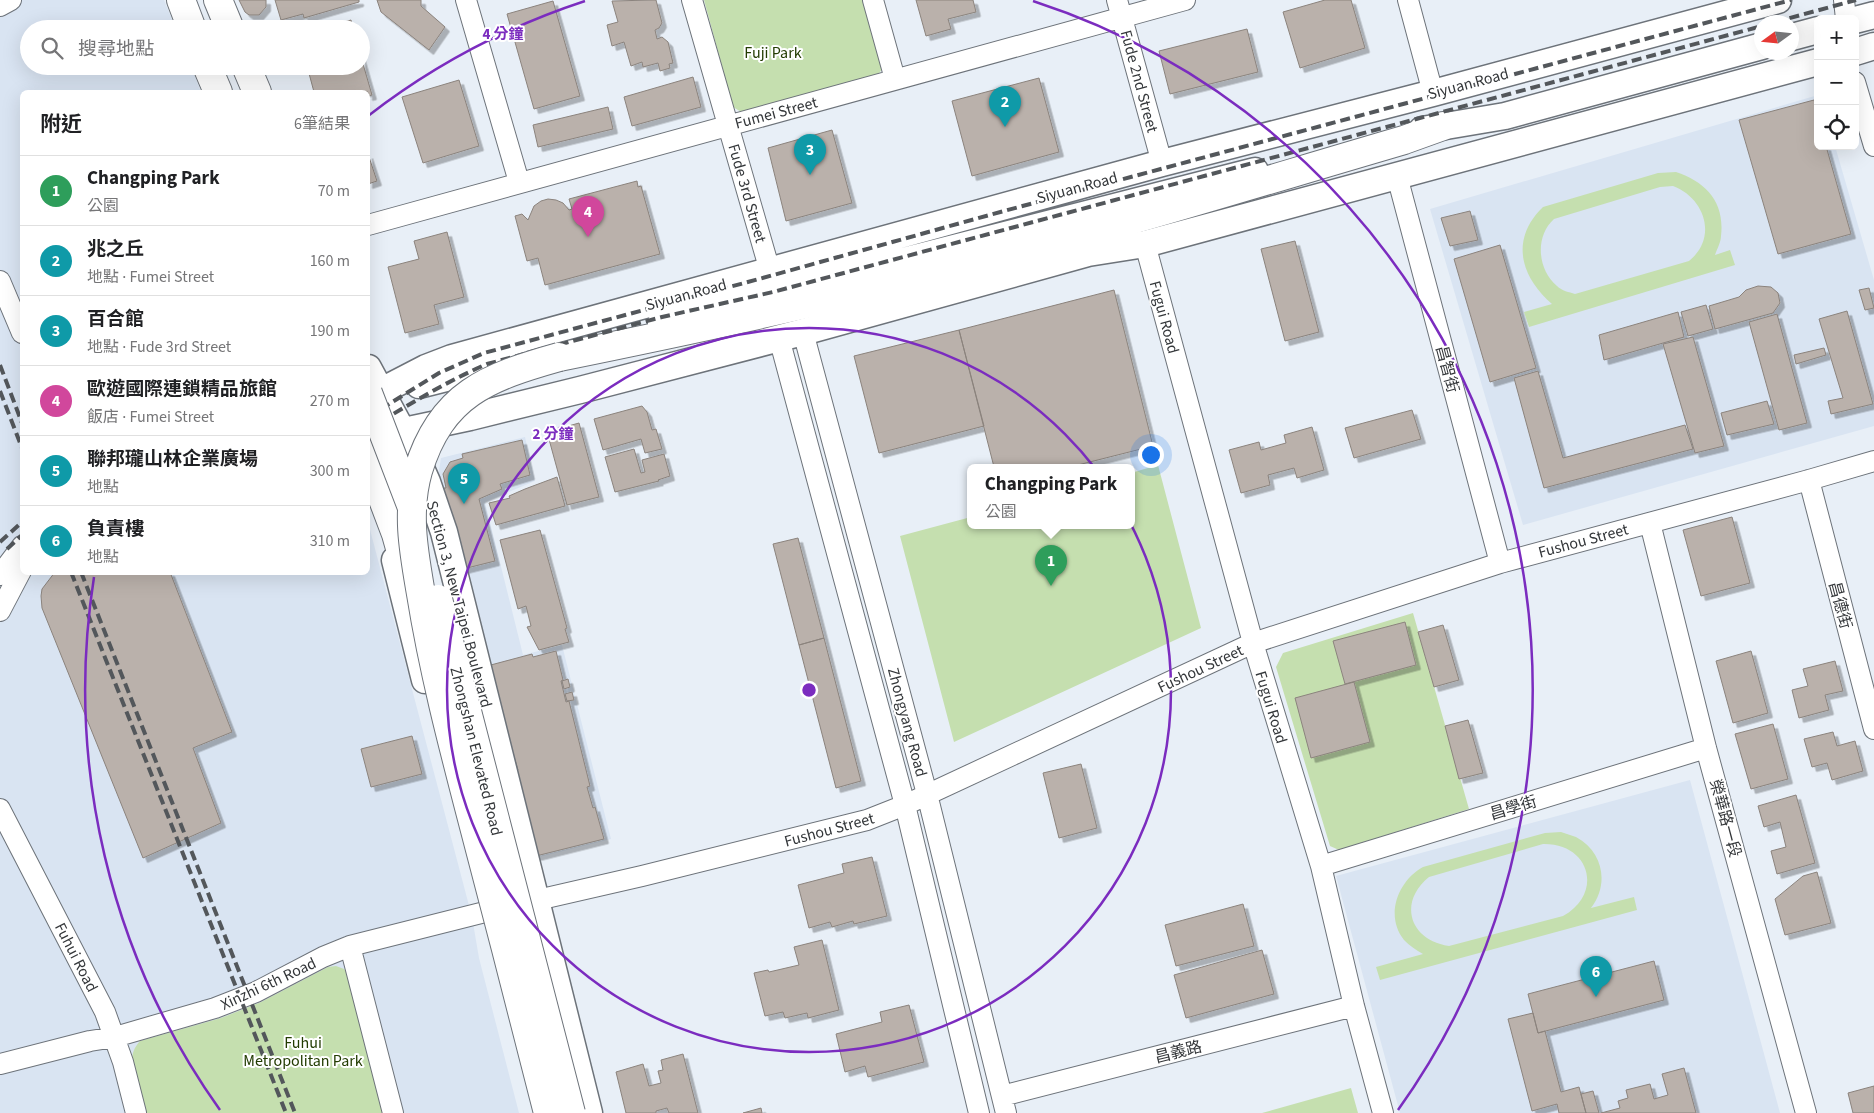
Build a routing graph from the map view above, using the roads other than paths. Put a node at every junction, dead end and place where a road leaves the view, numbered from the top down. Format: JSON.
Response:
{"nodes":[{"id":1,"x":11,"y":0,"type":"edge"},
{"id":2,"x":169,"y":0,"type":"edge"},
{"id":3,"x":181,"y":0,"type":"edge"},
{"id":4,"x":201,"y":0,"type":"edge"},
{"id":5,"x":218,"y":0,"type":"edge"},
{"id":6,"x":226,"y":0,"type":"edge"},
{"id":7,"x":466,"y":0,"type":"edge"},
{"id":8,"x":692,"y":0,"type":"edge"},
{"id":9,"x":873,"y":0,"type":"edge"},
{"id":10,"x":1185,"y":0,"type":"edge"},
{"id":11,"x":1408,"y":0,"type":"edge"},
{"id":12,"x":1778,"y":0,"type":"edge"},
{"id":13,"x":1844,"y":0,"type":"edge"},
{"id":14,"x":0,"y":6,"type":"edge"},
{"id":15,"x":1120,"y":8,"type":"edge"},
{"id":16,"x":1846,"y":15,"type":"edge"},
{"id":17,"x":1874,"y":15,"type":"edge"},
{"id":18,"x":1859,"y":19,"type":"edge"},
{"id":19,"x":177,"y":20,"type":"edge"},
{"id":20,"x":189,"y":20,"type":"edge"},
{"id":21,"x":209,"y":20,"type":"edge"},
{"id":22,"x":226,"y":20,"type":"edge"},
{"id":23,"x":234,"y":20,"type":"edge"},
{"id":24,"x":1814,"y":31,"type":"edge"},
{"id":25,"x":1799,"y":35,"type":"edge"},
{"id":26,"x":1874,"y":46,"type":"edge"},
{"id":27,"x":1754,"y":48,"type":"edge"},
{"id":28,"x":1859,"y":51,"type":"edge"},
{"id":29,"x":1814,"y":63,"type":"edge"},
{"id":30,"x":1513,"y":71,"type":"junction"},
{"id":31,"x":199,"y":75,"type":"edge"},
{"id":32,"x":211,"y":75,"type":"edge"},
{"id":33,"x":231,"y":75,"type":"edge"},
{"id":34,"x":250,"y":75,"type":"edge"},
{"id":35,"x":257,"y":75,"type":"edge"},
{"id":36,"x":895,"y":79,"type":"junction"},
{"id":37,"x":205,"y":90,"type":"edge"},
{"id":38,"x":217,"y":90,"type":"edge"},
{"id":39,"x":237,"y":90,"type":"edge"},
{"id":40,"x":256,"y":90,"type":"edge"},
{"id":41,"x":263,"y":90,"type":"edge"},
{"id":42,"x":1432,"y":93,"type":"junction"},
{"id":43,"x":1859,"y":95,"type":"edge"},
{"id":44,"x":1561,"y":101,"type":"junction"},
{"id":45,"x":1505,"y":116,"type":"junction"},
{"id":46,"x":728,"y":125,"type":"junction"},
{"id":47,"x":1443,"y":126,"type":"junction"},
{"id":48,"x":1874,"y":146,"type":"edge"},
{"id":49,"x":1162,"y":163,"type":"junction"},
{"id":50,"x":1397,"y":176,"type":"junction"},
{"id":51,"x":519,"y":182,"type":"junction"},
{"id":52,"x":370,"y":224,"type":"edge"},
{"id":53,"x":1145,"y":244,"type":"junction"},
{"id":54,"x":1088,"y":253,"type":"junction"},
{"id":55,"x":770,"y":271,"type":"junction"},
{"id":56,"x":0,"y":281,"type":"edge"},
{"id":57,"x":20,"y":328,"type":"edge"},
{"id":58,"x":791,"y":335,"type":"junction"},
{"id":59,"x":370,"y":381,"type":"edge"},
{"id":60,"x":372,"y":394,"type":"edge"},
{"id":61,"x":370,"y":426,"type":"edge"},
{"id":62,"x":404,"y":431,"type":"junction"},
{"id":63,"x":370,"y":442,"type":"edge"},
{"id":64,"x":370,"y":444,"type":"edge"},
{"id":65,"x":370,"y":445,"type":"edge"},
{"id":66,"x":1874,"y":461,"type":"edge"},
{"id":67,"x":370,"y":475,"type":"edge"},
{"id":68,"x":1809,"y":480,"type":"junction"},
{"id":69,"x":1650,"y":523,"type":"junction"},
{"id":70,"x":20,"y":549,"type":"edge"},
{"id":71,"x":1500,"y":563,"type":"junction"},
{"id":72,"x":20,"y":573,"type":"edge"},
{"id":73,"x":0,"y":575,"type":"edge"},
{"id":74,"x":0,"y":611,"type":"edge"},
{"id":75,"x":1253,"y":643,"type":"junction"},
{"id":76,"x":440,"y":695,"type":"junction"},
{"id":77,"x":1874,"y":729,"type":"edge"},
{"id":78,"x":1706,"y":748,"type":"junction"},
{"id":79,"x":927,"y":794,"type":"junction"},
{"id":80,"x":905,"y":805,"type":"junction"},
{"id":81,"x":0,"y":809,"type":"edge"},
{"id":82,"x":1321,"y":866,"type":"junction"},
{"id":83,"x":536,"y":900,"type":"junction"},
{"id":84,"x":496,"y":909,"type":"junction"},
{"id":85,"x":350,"y":946,"type":"junction"},
{"id":86,"x":1354,"y":1006,"type":"junction"},
{"id":87,"x":115,"y":1037,"type":"junction"},
{"id":88,"x":0,"y":1064,"type":"edge"},
{"id":89,"x":1004,"y":1105,"type":"edge"},
{"id":90,"x":136,"y":1113,"type":"edge"},
{"id":91,"x":393,"y":1113,"type":"edge"},
{"id":92,"x":536,"y":1113,"type":"edge"},
{"id":93,"x":548,"y":1113,"type":"edge"},
{"id":94,"x":560,"y":1113,"type":"edge"},
{"id":95,"x":571,"y":1113,"type":"edge"},
{"id":96,"x":589,"y":1113,"type":"edge"},
{"id":97,"x":979,"y":1113,"type":"edge"},
{"id":98,"x":1383,"y":1113,"type":"edge"},
{"id":99,"x":1806,"y":1113,"type":"edge"}],
"edges":[{"from":1,"to":14,"type":"street"},
{"from":2,"to":19,"type":"main road"},
{"from":3,"to":20,"type":"highway"},
{"from":4,"to":21,"type":"highway"},
{"from":5,"to":22,"type":"highway"},
{"from":6,"to":23,"type":"main road"},
{"from":7,"to":51,"type":"street"},
{"from":8,"to":46,"type":"street","name":"Fude 3rd Street"},
{"from":9,"to":36,"type":"street"},
{"from":10,"to":15,"type":"street","name":"Fumei Street"},
{"from":11,"to":42,"type":"street"},
{"from":12,"to":30,"type":"main road","name":"Siyuan Road"},
{"from":13,"to":16,"type":"street"},
{"from":15,"to":36,"type":"street","name":"Fumei Street"},
{"from":15,"to":49,"type":"street","name":"Fude 2nd Street"},
{"from":17,"to":18,"type":"main road"},
{"from":24,"to":25,"type":"main road"},
{"from":26,"to":28,"type":"main road"},
{"from":27,"to":44,"type":"main road","name":"Siyuan Road"},
{"from":29,"to":50,"type":"main road","name":"Siyuan Road"},
{"from":30,"to":42,"type":"main road","name":"Siyuan Road"},
{"from":30,"to":44,"type":"main road"},
{"from":31,"to":37,"type":"main road"},
{"from":32,"to":38,"type":"highway"},
{"from":33,"to":39,"type":"highway"},
{"from":34,"to":40,"type":"highway"},
{"from":35,"to":41,"type":"main road"},
{"from":36,"to":46,"type":"street","name":"Fumei Street"},
{"from":42,"to":49,"type":"main road","name":"Siyuan Road"},
{"from":43,"to":48,"type":"street"},
{"from":44,"to":45,"type":"main road","name":"Siyuan Road"},
{"from":45,"to":47,"type":"main road","name":"Siyuan Road"},
{"from":45,"to":54,"type":"main road","name":"Siyuan Road"},
{"from":46,"to":51,"type":"street","name":"Fumei Street"},
{"from":46,"to":55,"type":"street","name":"Fude 3rd Street"},
{"from":47,"to":60,"type":"main road","name":"Siyuan Road"},
{"from":47,"to":76,"type":"highway","bridge":true},
{"from":49,"to":55,"type":"main road","name":"Siyuan Road"},
{"from":50,"to":53,"type":"main road","name":"Siyuan Road"},
{"from":50,"to":71,"type":"street","name":"昌智街"},
{"from":51,"to":52,"type":"street","name":"Fumei Street"},
{"from":53,"to":54,"type":"main road","name":"Siyuan Road"},
{"from":53,"to":75,"type":"street","name":"Fugui Road"},
{"from":54,"to":58,"type":"main road","name":"Siyuan Road"},
{"from":55,"to":60,"type":"main road","name":"Siyuan Road"},
{"from":56,"to":57,"type":"street"},
{"from":58,"to":62,"type":"main road","name":"Siyuan Road"},
{"from":58,"to":79,"type":"street","name":"Zhongyang Road"},
{"from":58,"to":80,"type":"street","name":"Zhongyang Road"},
{"from":59,"to":60,"type":"main road","name":"Section 3, New Taipei Boulevard"},
{"from":60,"to":61,"type":"main road"},
{"from":60,"to":62,"type":"main road","name":"Section 3, New Taipei Boulevard"},
{"from":60,"to":95,"type":"highway","name":"Zhongshan Elevated Road","bridge":true},
{"from":62,"to":63,"type":"main road","name":"Siyuan Road"},
{"from":62,"to":83,"type":"main road","name":"Section 3, New Taipei Boulevard"},
{"from":64,"to":84,"type":"main road","name":"Section 3, New Taipei Boulevard"},
{"from":65,"to":76,"type":"highway","name":"Zhongshan Elevated Road","bridge":true},
{"from":66,"to":68,"type":"street","name":"Fushou Street"},
{"from":67,"to":84,"type":"main road","name":"Section 3, New Taipei Boulevard"},
{"from":68,"to":69,"type":"street","name":"Fushou Street"},
{"from":68,"to":77,"type":"street","name":"昌德街"},
{"from":69,"to":71,"type":"street","name":"Fushou Street"},
{"from":69,"to":78,"type":"street","name":"榮華路一段"},
{"from":70,"to":73,"type":"street"},
{"from":71,"to":75,"type":"street","name":"Fushou Street"},
{"from":72,"to":74,"type":"street"},
{"from":75,"to":79,"type":"street","name":"Fushou Street"},
{"from":75,"to":82,"type":"street","name":"Fugui Road"},
{"from":76,"to":93,"type":"highway","name":"Zhongshan Elevated Road","bridge":true},
{"from":78,"to":82,"type":"street","name":"昌學街"},
{"from":78,"to":99,"type":"street","name":"榮華路一段"},
{"from":79,"to":80,"type":"street","name":"Fushou Street"},
{"from":79,"to":89,"type":"street","name":"Zhongyang Road"},
{"from":80,"to":83,"type":"street","name":"Fushou Street"},
{"from":80,"to":97,"type":"street","name":"Zhongyang Road"},
{"from":81,"to":87,"type":"street","name":"Fuhui Road"},
{"from":82,"to":86,"type":"street","name":"Fugui Road"},
{"from":83,"to":84,"type":"street","name":"Xinzhi 6th Road"},
{"from":83,"to":96,"type":"main road","name":"Section 3, New Taipei Boulevard"},
{"from":84,"to":85,"type":"street","name":"Xinzhi 6th Road"},
{"from":84,"to":92,"type":"main road","name":"Section 3, New Taipei Boulevard"},
{"from":84,"to":94,"type":"main road","name":"Section 3, New Taipei Boulevard"},
{"from":85,"to":87,"type":"street","name":"Xinzhi 6th Road"},
{"from":85,"to":91,"type":"street"},
{"from":86,"to":89,"type":"street","name":"昌義路"},
{"from":86,"to":98,"type":"street","name":"Fugui Road"},
{"from":87,"to":88,"type":"street","name":"Xinzhi 6th Road"},
{"from":87,"to":90,"type":"street","name":"Fuhui Road"}]}
